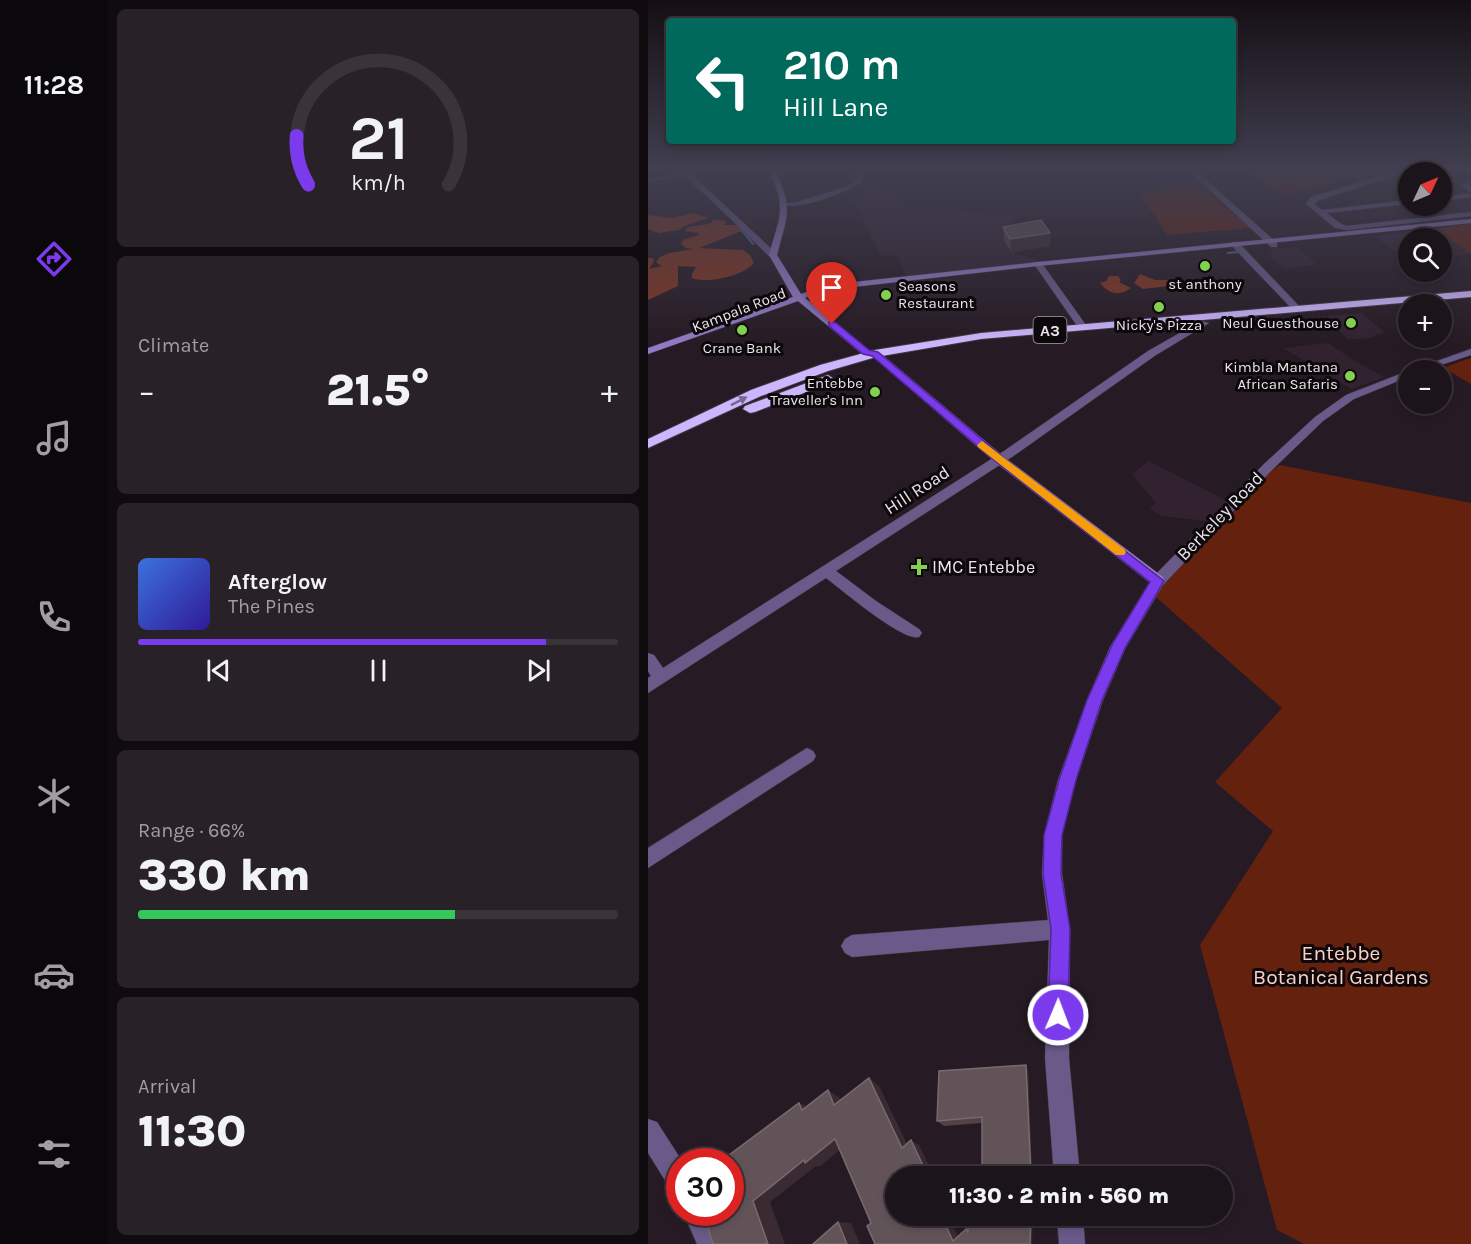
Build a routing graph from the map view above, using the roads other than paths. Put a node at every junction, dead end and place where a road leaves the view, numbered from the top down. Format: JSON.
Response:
{"nodes":[{"id":1,"x":744,"y":228,"type":"edge"},
{"id":2,"x":780,"y":228,"type":"edge"},
{"id":3,"x":1256,"y":228,"type":"edge"},
{"id":4,"x":1406,"y":228,"type":"edge"},
{"id":5,"x":1271,"y":243,"type":"junction"},
{"id":6,"x":1237,"y":246,"type":"junction"},
{"id":7,"x":773,"y":255,"type":"junction"},
{"id":8,"x":1039,"y":266,"type":"junction"},
{"id":9,"x":1471,"y":294,"type":"edge"},
{"id":10,"x":800,"y":298,"type":"junction"},
{"id":11,"x":1471,"y":300,"type":"edge"},
{"id":12,"x":1452,"y":301,"type":"edge"},
{"id":13,"x":1398,"y":306,"type":"edge"},
{"id":14,"x":1297,"y":309,"type":"junction"},
{"id":15,"x":1204,"y":323,"type":"junction"},
{"id":16,"x":1083,"y":328,"type":"junction"},
{"id":17,"x":648,"y":351,"type":"edge"},
{"id":18,"x":1471,"y":352,"type":"edge"},
{"id":19,"x":648,"y":358,"type":"edge"},
{"id":20,"x":879,"y":358,"type":"junction"},
{"id":21,"x":1447,"y":360,"type":"edge"},
{"id":22,"x":1398,"y":378,"type":"edge"},
{"id":23,"x":648,"y":444,"type":"edge"},
{"id":24,"x":648,"y":454,"type":"edge"},
{"id":25,"x":999,"y":459,"type":"junction"},
{"id":26,"x":825,"y":570,"type":"junction"},
{"id":27,"x":1158,"y":581,"type":"junction"},
{"id":28,"x":914,"y":633,"type":"dead end"},
{"id":29,"x":648,"y":659,"type":"edge"},
{"id":30,"x":655,"y":682,"type":"edge"},
{"id":31,"x":807,"y":756,"type":"dead end"},
{"id":32,"x":648,"y":859,"type":"edge"},
{"id":33,"x":1060,"y":929,"type":"junction"},
{"id":34,"x":852,"y":946,"type":"dead end"},
{"id":35,"x":648,"y":1131,"type":"edge"},
{"id":36,"x":666,"y":1159,"type":"edge"},
{"id":37,"x":1066,"y":1166,"type":"edge"},
{"id":38,"x":703,"y":1226,"type":"edge"},
{"id":39,"x":1071,"y":1226,"type":"edge"},
{"id":40,"x":711,"y":1244,"type":"edge"},
{"id":41,"x":1072,"y":1244,"type":"edge"}],
"edges":[{"from":1,"to":7,"type":"street"},
{"from":2,"to":7,"type":"main road"},
{"from":3,"to":5,"type":"street"},
{"from":4,"to":5,"type":"main road","name":"Kampala Road"},
{"from":5,"to":6,"type":"main road","name":"Kampala Road"},
{"from":6,"to":8,"type":"main road","name":"Kampala Road"},
{"from":6,"to":14,"type":"street"},
{"from":7,"to":10,"type":"main road"},
{"from":8,"to":10,"type":"main road","name":"Kampala Road"},
{"from":8,"to":16,"type":"street"},
{"from":9,"to":14,"type":"highway","number":"A3"},
{"from":10,"to":17,"type":"main road","name":"Kampala Road"},
{"from":10,"to":19,"type":"main road","name":"Kampala Road"},
{"from":10,"to":20,"type":"main road"},
{"from":11,"to":12,"type":"highway"},
{"from":13,"to":15,"type":"highway","number":"A3"},
{"from":14,"to":16,"type":"highway","number":"A3"},
{"from":15,"to":20,"type":"highway","number":"A3"},
{"from":15,"to":25,"type":"street","name":"Hill Road"},
{"from":16,"to":20,"type":"highway","number":"A3"},
{"from":18,"to":21,"type":"street"},
{"from":23,"to":20,"type":"highway","number":"A3","one_way":true},
{"from":20,"to":24,"type":"highway","number":"A3"},
{"from":20,"to":25,"type":"main road"},
{"from":22,"to":27,"type":"street","name":"Berkeley Road"},
{"from":25,"to":26,"type":"street","name":"Hill Road"},
{"from":25,"to":27,"type":"main road"},
{"from":26,"to":28,"type":"street"},
{"from":26,"to":30,"type":"street","name":"Hill Road"},
{"from":27,"to":33,"type":"street","name":"Berkeley Road"},
{"from":29,"to":30,"type":"street"},
{"from":31,"to":32,"type":"street"},
{"from":33,"to":34,"type":"street"},
{"from":33,"to":37,"type":"street","name":"Berkeley Road"},
{"from":35,"to":36,"type":"street"},
{"from":38,"to":40,"type":"street"},
{"from":39,"to":41,"type":"street"}]}
